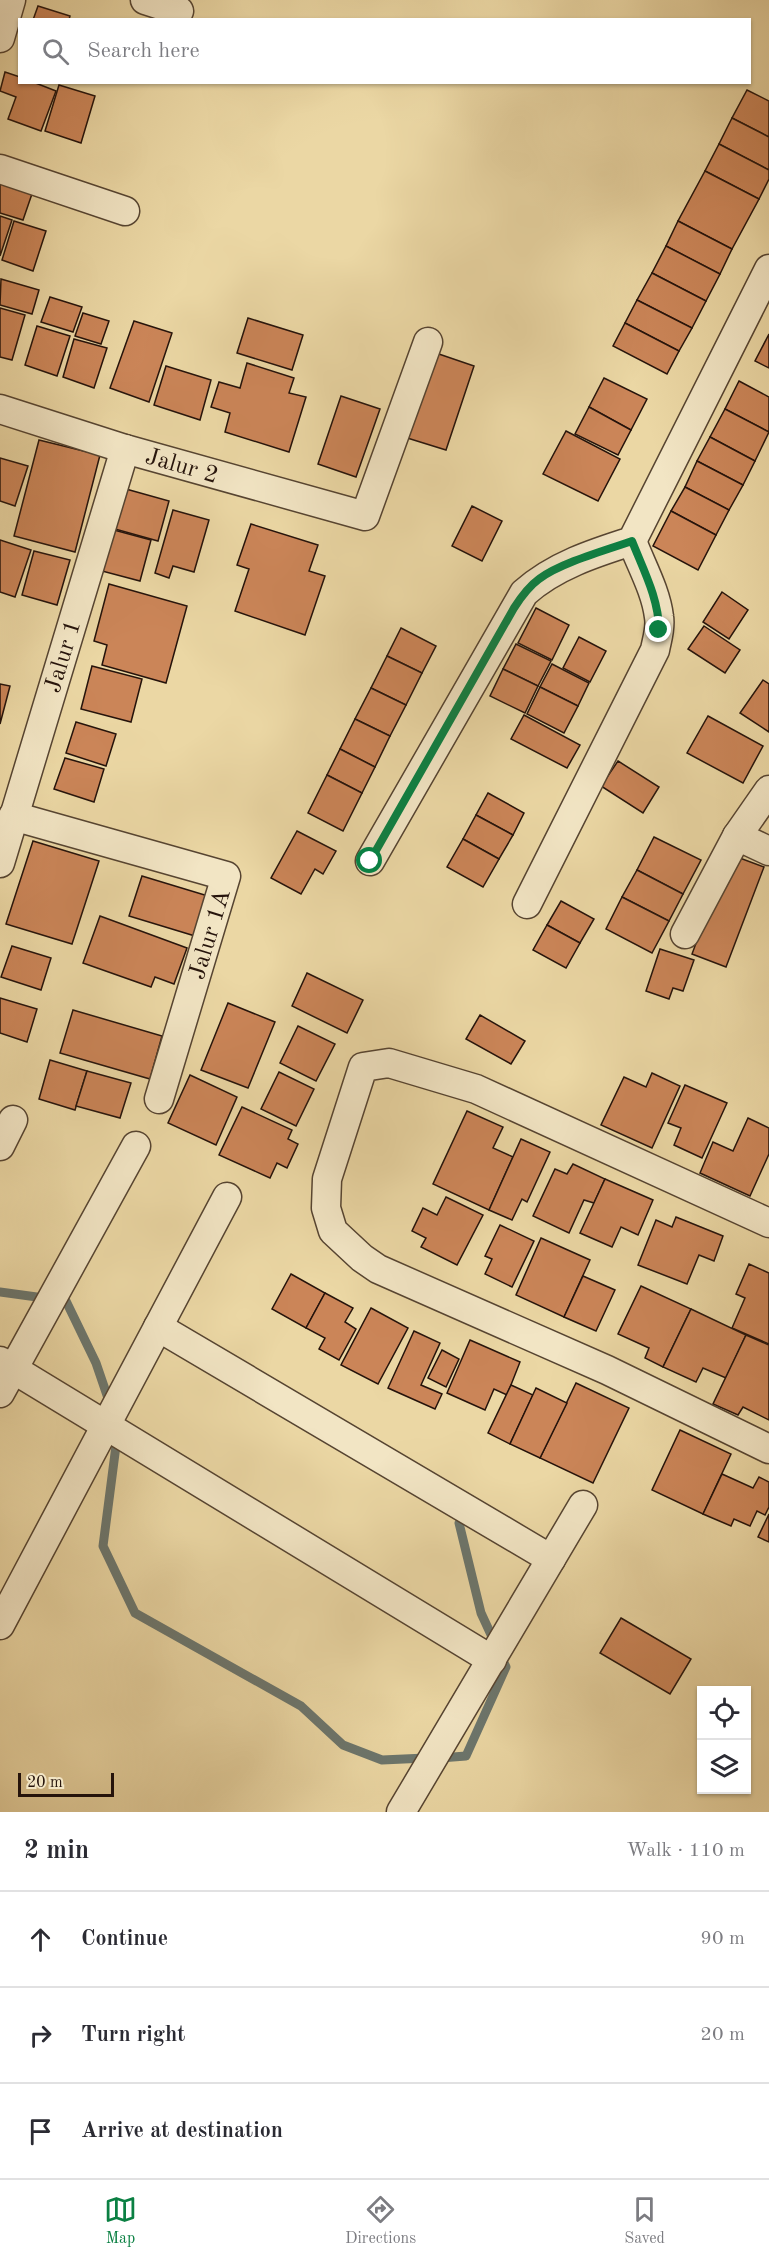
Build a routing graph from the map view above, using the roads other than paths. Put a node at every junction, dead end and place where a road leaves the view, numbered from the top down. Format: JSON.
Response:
{"nodes":[{"id":1,"x":11,"y":0,"type":"edge"},
{"id":2,"x":145,"y":0,"type":"edge"},
{"id":3,"x":179,"y":11,"type":"dead end"},
{"id":4,"x":0,"y":38,"type":"edge"},
{"id":5,"x":0,"y":170,"type":"edge"},
{"id":6,"x":125,"y":211,"type":"dead end"},
{"id":7,"x":769,"y":269,"type":"edge"},
{"id":8,"x":428,"y":342,"type":"dead end"},
{"id":9,"x":0,"y":409,"type":"edge"},
{"id":10,"x":125,"y":449,"type":"junction"},
{"id":11,"x":632,"y":541,"type":"junction"},
{"id":12,"x":769,"y":790,"type":"edge"},
{"id":13,"x":13,"y":816,"type":"junction"},
{"id":14,"x":737,"y":836,"type":"junction"},
{"id":15,"x":769,"y":851,"type":"edge"},
{"id":16,"x":370,"y":861,"type":"dead end"},
{"id":17,"x":0,"y":863,"type":"edge"},
{"id":18,"x":527,"y":904,"type":"dead end"},
{"id":19,"x":685,"y":934,"type":"dead end"},
{"id":20,"x":159,"y":1099,"type":"dead end"},
{"id":21,"x":13,"y":1120,"type":"dead end"},
{"id":22,"x":0,"y":1146,"type":"edge"},
{"id":23,"x":136,"y":1146,"type":"dead end"},
{"id":24,"x":227,"y":1197,"type":"dead end"},
{"id":25,"x":769,"y":1223,"type":"edge"},
{"id":26,"x":158,"y":1327,"type":"junction"},
{"id":27,"x":7,"y":1364,"type":"edge"},
{"id":28,"x":0,"y":1393,"type":"edge"},
{"id":29,"x":106,"y":1425,"type":"junction"},
{"id":30,"x":769,"y":1449,"type":"edge"},
{"id":31,"x":583,"y":1505,"type":"dead end"},
{"id":32,"x":551,"y":1559,"type":"junction"},
{"id":33,"x":0,"y":1624,"type":"edge"},
{"id":34,"x":492,"y":1660,"type":"junction"},
{"id":35,"x":401,"y":1812,"type":"edge"}],
"edges":[{"from":1,"to":4,"type":"street"},
{"from":2,"to":3,"type":"street"},
{"from":5,"to":6,"type":"street"},
{"from":7,"to":11,"type":"street"},
{"from":8,"to":10,"type":"street","name":"Jalur 2"},
{"from":9,"to":10,"type":"street","name":"Jalur 2"},
{"from":10,"to":13,"type":"street","name":"Jalur 1"},
{"from":11,"to":16,"type":"street"},
{"from":11,"to":18,"type":"street"},
{"from":12,"to":14,"type":"street"},
{"from":13,"to":17,"type":"street","name":"Jalur 1"},
{"from":13,"to":20,"type":"street","name":"Jalur 1A"},
{"from":14,"to":15,"type":"street"},
{"from":14,"to":19,"type":"street"},
{"from":21,"to":22,"type":"street"},
{"from":23,"to":27,"type":"street"},
{"from":24,"to":26,"type":"street"},
{"from":25,"to":30,"type":"street"},
{"from":26,"to":29,"type":"street"},
{"from":26,"to":32,"type":"street"},
{"from":27,"to":28,"type":"street"},
{"from":27,"to":29,"type":"street"},
{"from":29,"to":33,"type":"street"},
{"from":29,"to":34,"type":"street"},
{"from":31,"to":32,"type":"street"},
{"from":32,"to":34,"type":"street"},
{"from":34,"to":35,"type":"street"}]}
